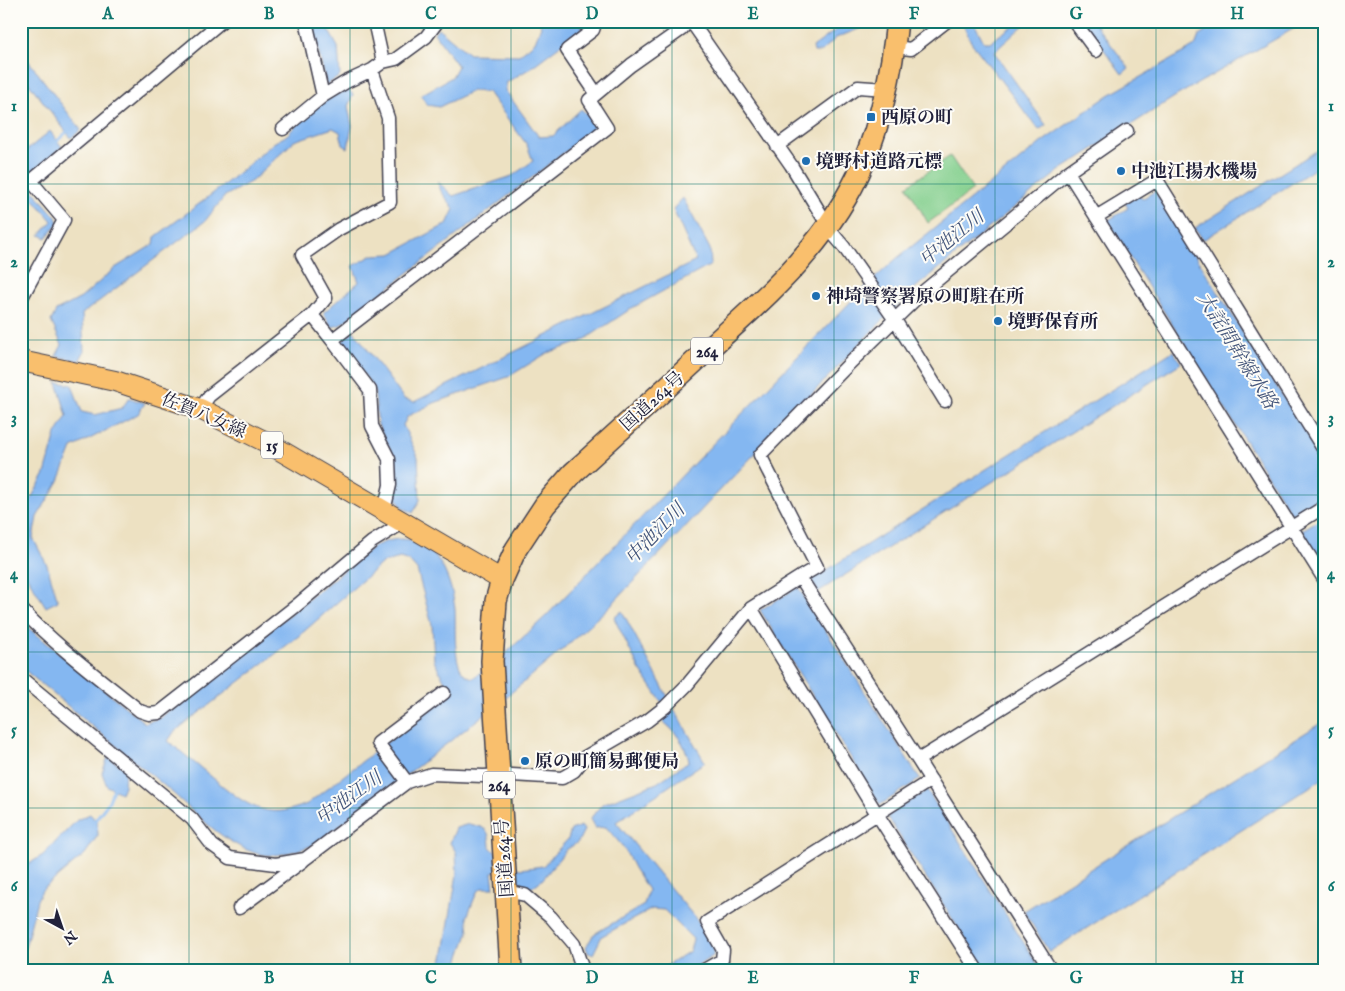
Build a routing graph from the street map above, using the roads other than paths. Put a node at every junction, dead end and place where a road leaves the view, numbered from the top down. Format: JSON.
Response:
{"nodes":[{"id":1,"x":222,"y":21,"type":"edge"},
{"id":2,"x":306,"y":21,"type":"edge"},
{"id":3,"x":374,"y":21,"type":"edge"},
{"id":4,"x":438,"y":21,"type":"edge"},
{"id":5,"x":596,"y":21,"type":"edge"},
{"id":6,"x":688,"y":21,"type":"edge"},
{"id":7,"x":897,"y":21,"type":"edge"},
{"id":8,"x":947,"y":21,"type":"edge"},
{"id":9,"x":1074,"y":21,"type":"edge"},
{"id":10,"x":894,"y":47,"type":"junction"},
{"id":11,"x":1096,"y":51,"type":"dead end"},
{"id":12,"x":383,"y":62,"type":"junction"},
{"id":13,"x":372,"y":70,"type":"junction"},
{"id":14,"x":886,"y":89,"type":"junction"},
{"id":15,"x":596,"y":93,"type":"junction"},
{"id":16,"x":323,"y":96,"type":"junction"},
{"id":17,"x":282,"y":129,"type":"dead end"},
{"id":18,"x":1128,"y":131,"type":"dead end"},
{"id":19,"x":777,"y":146,"type":"junction"},
{"id":20,"x":1068,"y":172,"type":"junction"},
{"id":21,"x":1096,"y":217,"type":"junction"},
{"id":22,"x":828,"y":226,"type":"junction"},
{"id":23,"x":21,"y":299,"type":"edge"},
{"id":24,"x":312,"y":315,"type":"junction"},
{"id":25,"x":894,"y":320,"type":"junction"},
{"id":26,"x":340,"y":334,"type":"junction"},
{"id":27,"x":21,"y":361,"type":"edge"},
{"id":28,"x":945,"y":402,"type":"dead end"},
{"id":29,"x":200,"y":409,"type":"junction"},
{"id":30,"x":1324,"y":450,"type":"edge"},
{"id":31,"x":1320,"y":510,"type":"edge"},
{"id":32,"x":384,"y":511,"type":"junction"},
{"id":33,"x":404,"y":522,"type":"junction"},
{"id":34,"x":1291,"y":528,"type":"junction"},
{"id":35,"x":1324,"y":579,"type":"edge"},
{"id":36,"x":502,"y":580,"type":"junction"},
{"id":37,"x":805,"y":586,"type":"junction"},
{"id":38,"x":751,"y":608,"type":"junction"},
{"id":39,"x":21,"y":609,"type":"edge"},
{"id":40,"x":21,"y":678,"type":"edge"},
{"id":41,"x":444,"y":693,"type":"dead end"},
{"id":42,"x":918,"y":760,"type":"junction"},
{"id":43,"x":498,"y":775,"type":"junction"},
{"id":44,"x":930,"y":780,"type":"junction"},
{"id":45,"x":407,"y":782,"type":"junction"},
{"id":46,"x":877,"y":814,"type":"junction"},
{"id":47,"x":305,"y":860,"type":"junction"},
{"id":48,"x":505,"y":884,"type":"junction"},
{"id":49,"x":239,"y":908,"type":"dead end"},
{"id":50,"x":510,"y":970,"type":"edge"},
{"id":51,"x":583,"y":970,"type":"edge"},
{"id":52,"x":704,"y":970,"type":"edge"},
{"id":53,"x":977,"y":970,"type":"edge"},
{"id":54,"x":1051,"y":970,"type":"edge"}],
"edges":[{"from":1,"to":23,"type":"street"},
{"from":2,"to":16,"type":"street"},
{"from":3,"to":12,"type":"street"},
{"from":4,"to":12,"type":"street"},
{"from":5,"to":15,"type":"street"},
{"from":6,"to":15,"type":"street"},
{"from":6,"to":19,"type":"street"},
{"from":7,"to":10,"type":"highway","name":"国道264号","number":"264"},
{"from":8,"to":10,"type":"street"},
{"from":9,"to":11,"type":"street"},
{"from":10,"to":14,"type":"highway","name":"国道264号","number":"264"},
{"from":12,"to":13,"type":"street"},
{"from":13,"to":16,"type":"street"},
{"from":13,"to":24,"type":"street"},
{"from":14,"to":19,"type":"street"},
{"from":14,"to":22,"type":"highway","name":"国道264号","number":"264"},
{"from":15,"to":26,"type":"street"},
{"from":16,"to":17,"type":"street"},
{"from":18,"to":20,"type":"street"},
{"from":19,"to":22,"type":"street"},
{"from":20,"to":21,"type":"street"},
{"from":20,"to":25,"type":"street"},
{"from":21,"to":30,"type":"street"},
{"from":21,"to":34,"type":"street"},
{"from":22,"to":25,"type":"street"},
{"from":22,"to":36,"type":"highway","name":"国道264号","number":"264"},
{"from":24,"to":26,"type":"street"},
{"from":24,"to":29,"type":"street"},
{"from":25,"to":28,"type":"street"},
{"from":25,"to":37,"type":"street"},
{"from":26,"to":32,"type":"street"},
{"from":27,"to":29,"type":"main road","name":"佐賀八女線","number":"15"},
{"from":29,"to":32,"type":"main road","name":"佐賀八女線","number":"15"},
{"from":31,"to":34,"type":"street"},
{"from":32,"to":33,"type":"main road","name":"佐賀八女線","number":"15"},
{"from":33,"to":36,"type":"main road","name":"佐賀八女線","number":"15"},
{"from":33,"to":39,"type":"street"},
{"from":34,"to":35,"type":"street"},
{"from":34,"to":42,"type":"street"},
{"from":36,"to":43,"type":"highway","name":"国道264号","number":"264"},
{"from":37,"to":38,"type":"street"},
{"from":37,"to":42,"type":"street"},
{"from":38,"to":43,"type":"street"},
{"from":38,"to":46,"type":"street"},
{"from":40,"to":47,"type":"street"},
{"from":41,"to":45,"type":"street"},
{"from":42,"to":44,"type":"street"},
{"from":43,"to":45,"type":"street"},
{"from":43,"to":48,"type":"highway","name":"国道264号","number":"264"},
{"from":44,"to":46,"type":"street"},
{"from":44,"to":54,"type":"street"},
{"from":45,"to":47,"type":"street"},
{"from":46,"to":52,"type":"street"},
{"from":46,"to":53,"type":"street"},
{"from":47,"to":49,"type":"street"},
{"from":48,"to":50,"type":"highway","name":"国道264号","number":"264"},
{"from":48,"to":51,"type":"street"}]}
